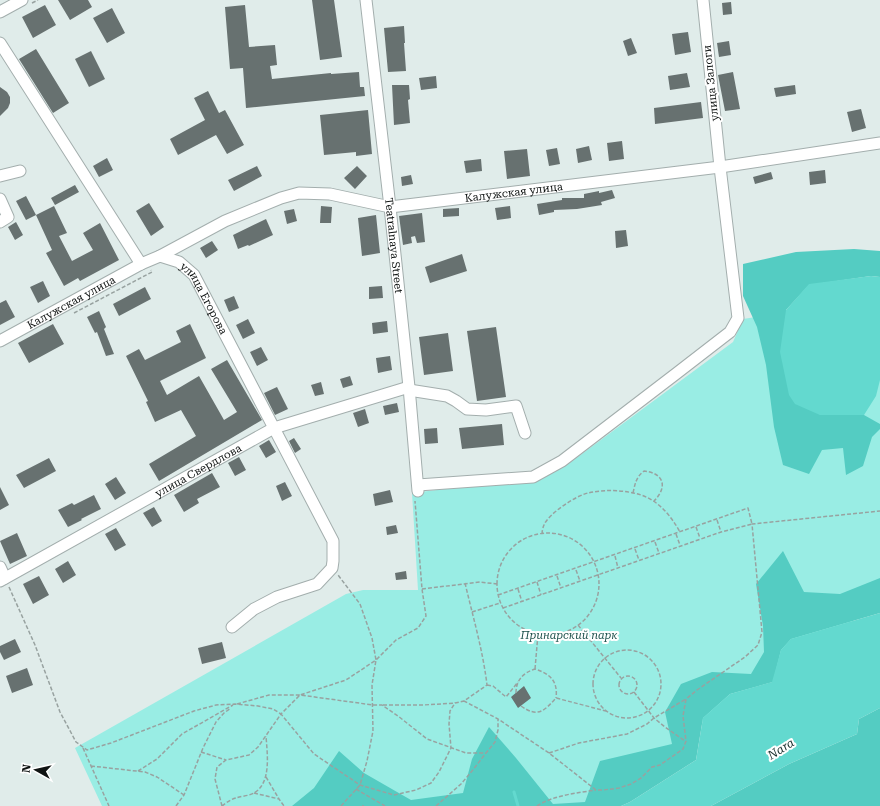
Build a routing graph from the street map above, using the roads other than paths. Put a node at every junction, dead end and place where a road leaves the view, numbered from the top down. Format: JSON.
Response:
{"nodes":[{"id":1,"x":22,"y":0,"type":"edge"},
{"id":2,"x":366,"y":0,"type":"edge"},
{"id":3,"x":703,"y":0,"type":"edge"},
{"id":4,"x":0,"y":12,"type":"edge"},
{"id":5,"x":0,"y":43,"type":"edge"},
{"id":6,"x":880,"y":143,"type":"edge"},
{"id":7,"x":720,"y":167,"type":"junction"},
{"id":8,"x":20,"y":170,"type":"dead end"},
{"id":9,"x":0,"y":176,"type":"edge"},
{"id":10,"x":0,"y":200,"type":"edge"},
{"id":11,"x":390,"y":207,"type":"junction"},
{"id":12,"x":0,"y":222,"type":"edge"},
{"id":13,"x":160,"y":256,"type":"junction"},
{"id":14,"x":141,"y":264,"type":"junction"},
{"id":15,"x":0,"y":341,"type":"edge"},
{"id":16,"x":409,"y":388,"type":"junction"},
{"id":17,"x":274,"y":428,"type":"junction"},
{"id":18,"x":525,"y":433,"type":"dead end"},
{"id":19,"x":418,"y":488,"type":"joint"},
{"id":20,"x":0,"y":567,"type":"edge"},
{"id":21,"x":3,"y":579,"type":"edge"},
{"id":22,"x":232,"y":628,"type":"dead end"}],
"edges":[{"from":1,"to":4,"type":"street"},
{"from":2,"to":11,"type":"street","name":"Teatralnaya Street"},
{"from":3,"to":7,"type":"street","name":"улица Залоги"},
{"from":5,"to":14,"type":"street"},
{"from":6,"to":7,"type":"street","name":"Калужская улица"},
{"from":7,"to":11,"type":"street","name":"Калужская улица"},
{"from":7,"to":19,"type":"street","name":"улица Залоги"},
{"from":8,"to":9,"type":"street"},
{"from":10,"to":12,"type":"street"},
{"from":11,"to":13,"type":"street","name":"Калужская улица"},
{"from":11,"to":16,"type":"street","name":"Teatralnaya Street"},
{"from":13,"to":14,"type":"street"},
{"from":13,"to":17,"type":"street","name":"улица Егорова"},
{"from":14,"to":15,"type":"street","name":"Калужская улица"},
{"from":16,"to":17,"type":"street","name":"улица Свердлова"},
{"from":16,"to":18,"type":"street"},
{"from":16,"to":19,"type":"street","name":"Teatralnaya Street"},
{"from":17,"to":21,"type":"street","name":"улица Свердлова"},
{"from":17,"to":22,"type":"street","name":"улица Егорова"},
{"from":20,"to":21,"type":"street"}]}
